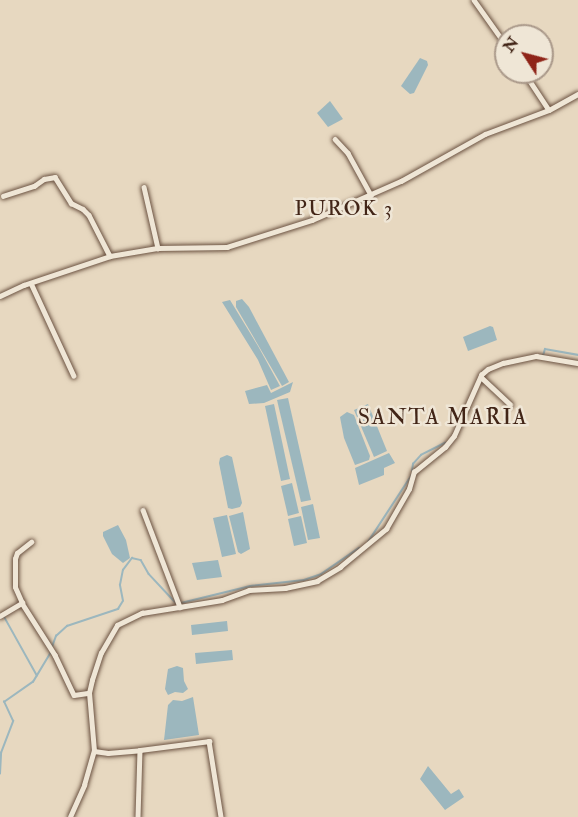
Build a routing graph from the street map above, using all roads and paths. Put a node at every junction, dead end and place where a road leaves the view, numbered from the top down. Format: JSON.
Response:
{"nodes":[{"id":1,"x":474,"y":0,"type":"edge"},
{"id":2,"x":494,"y":28,"type":"edge"},
{"id":3,"x":532,"y":84,"type":"edge"},
{"id":4,"x":578,"y":94,"type":"edge"},
{"id":5,"x":549,"y":110,"type":"junction"},
{"id":6,"x":335,"y":139,"type":"dead end"},
{"id":7,"x":144,"y":187,"type":"dead end"},
{"id":8,"x":371,"y":195,"type":"junction"},
{"id":9,"x":3,"y":196,"type":"dead end"},
{"id":10,"x":158,"y":248,"type":"junction"},
{"id":11,"x":110,"y":256,"type":"junction"},
{"id":12,"x":31,"y":283,"type":"junction"},
{"id":13,"x":0,"y":296,"type":"edge"},
{"id":14,"x":578,"y":363,"type":"edge"},
{"id":15,"x":74,"y":376,"type":"dead end"},
{"id":16,"x":481,"y":377,"type":"junction"},
{"id":17,"x":510,"y":404,"type":"dead end"},
{"id":18,"x":143,"y":510,"type":"dead end"},
{"id":19,"x":31,"y":542,"type":"dead end"},
{"id":20,"x":22,"y":603,"type":"junction"},
{"id":21,"x":180,"y":607,"type":"junction"},
{"id":22,"x":0,"y":616,"type":"edge"},
{"id":23,"x":89,"y":693,"type":"junction"},
{"id":24,"x":140,"y":750,"type":"junction"},
{"id":25,"x":94,"y":751,"type":"junction"},
{"id":26,"x":70,"y":817,"type":"edge"},
{"id":27,"x":138,"y":817,"type":"edge"},
{"id":28,"x":221,"y":817,"type":"edge"}],
"edges":[{"from":1,"to":2,"type":"street"},
{"from":3,"to":5,"type":"street"},
{"from":4,"to":5,"type":"street"},
{"from":5,"to":8,"type":"street"},
{"from":6,"to":8,"type":"street"},
{"from":7,"to":10,"type":"street"},
{"from":8,"to":10,"type":"street"},
{"from":9,"to":11,"type":"street"},
{"from":10,"to":11,"type":"street"},
{"from":11,"to":12,"type":"street"},
{"from":12,"to":13,"type":"street"},
{"from":12,"to":15,"type":"street"},
{"from":14,"to":16,"type":"street"},
{"from":16,"to":17,"type":"street"},
{"from":16,"to":21,"type":"street"},
{"from":18,"to":21,"type":"street"},
{"from":19,"to":20,"type":"street"},
{"from":20,"to":22,"type":"street"},
{"from":20,"to":23,"type":"street"},
{"from":21,"to":23,"type":"street"},
{"from":23,"to":25,"type":"street"},
{"from":24,"to":25,"type":"street"},
{"from":24,"to":27,"type":"street"},
{"from":24,"to":28,"type":"street"},
{"from":25,"to":26,"type":"street"}]}
